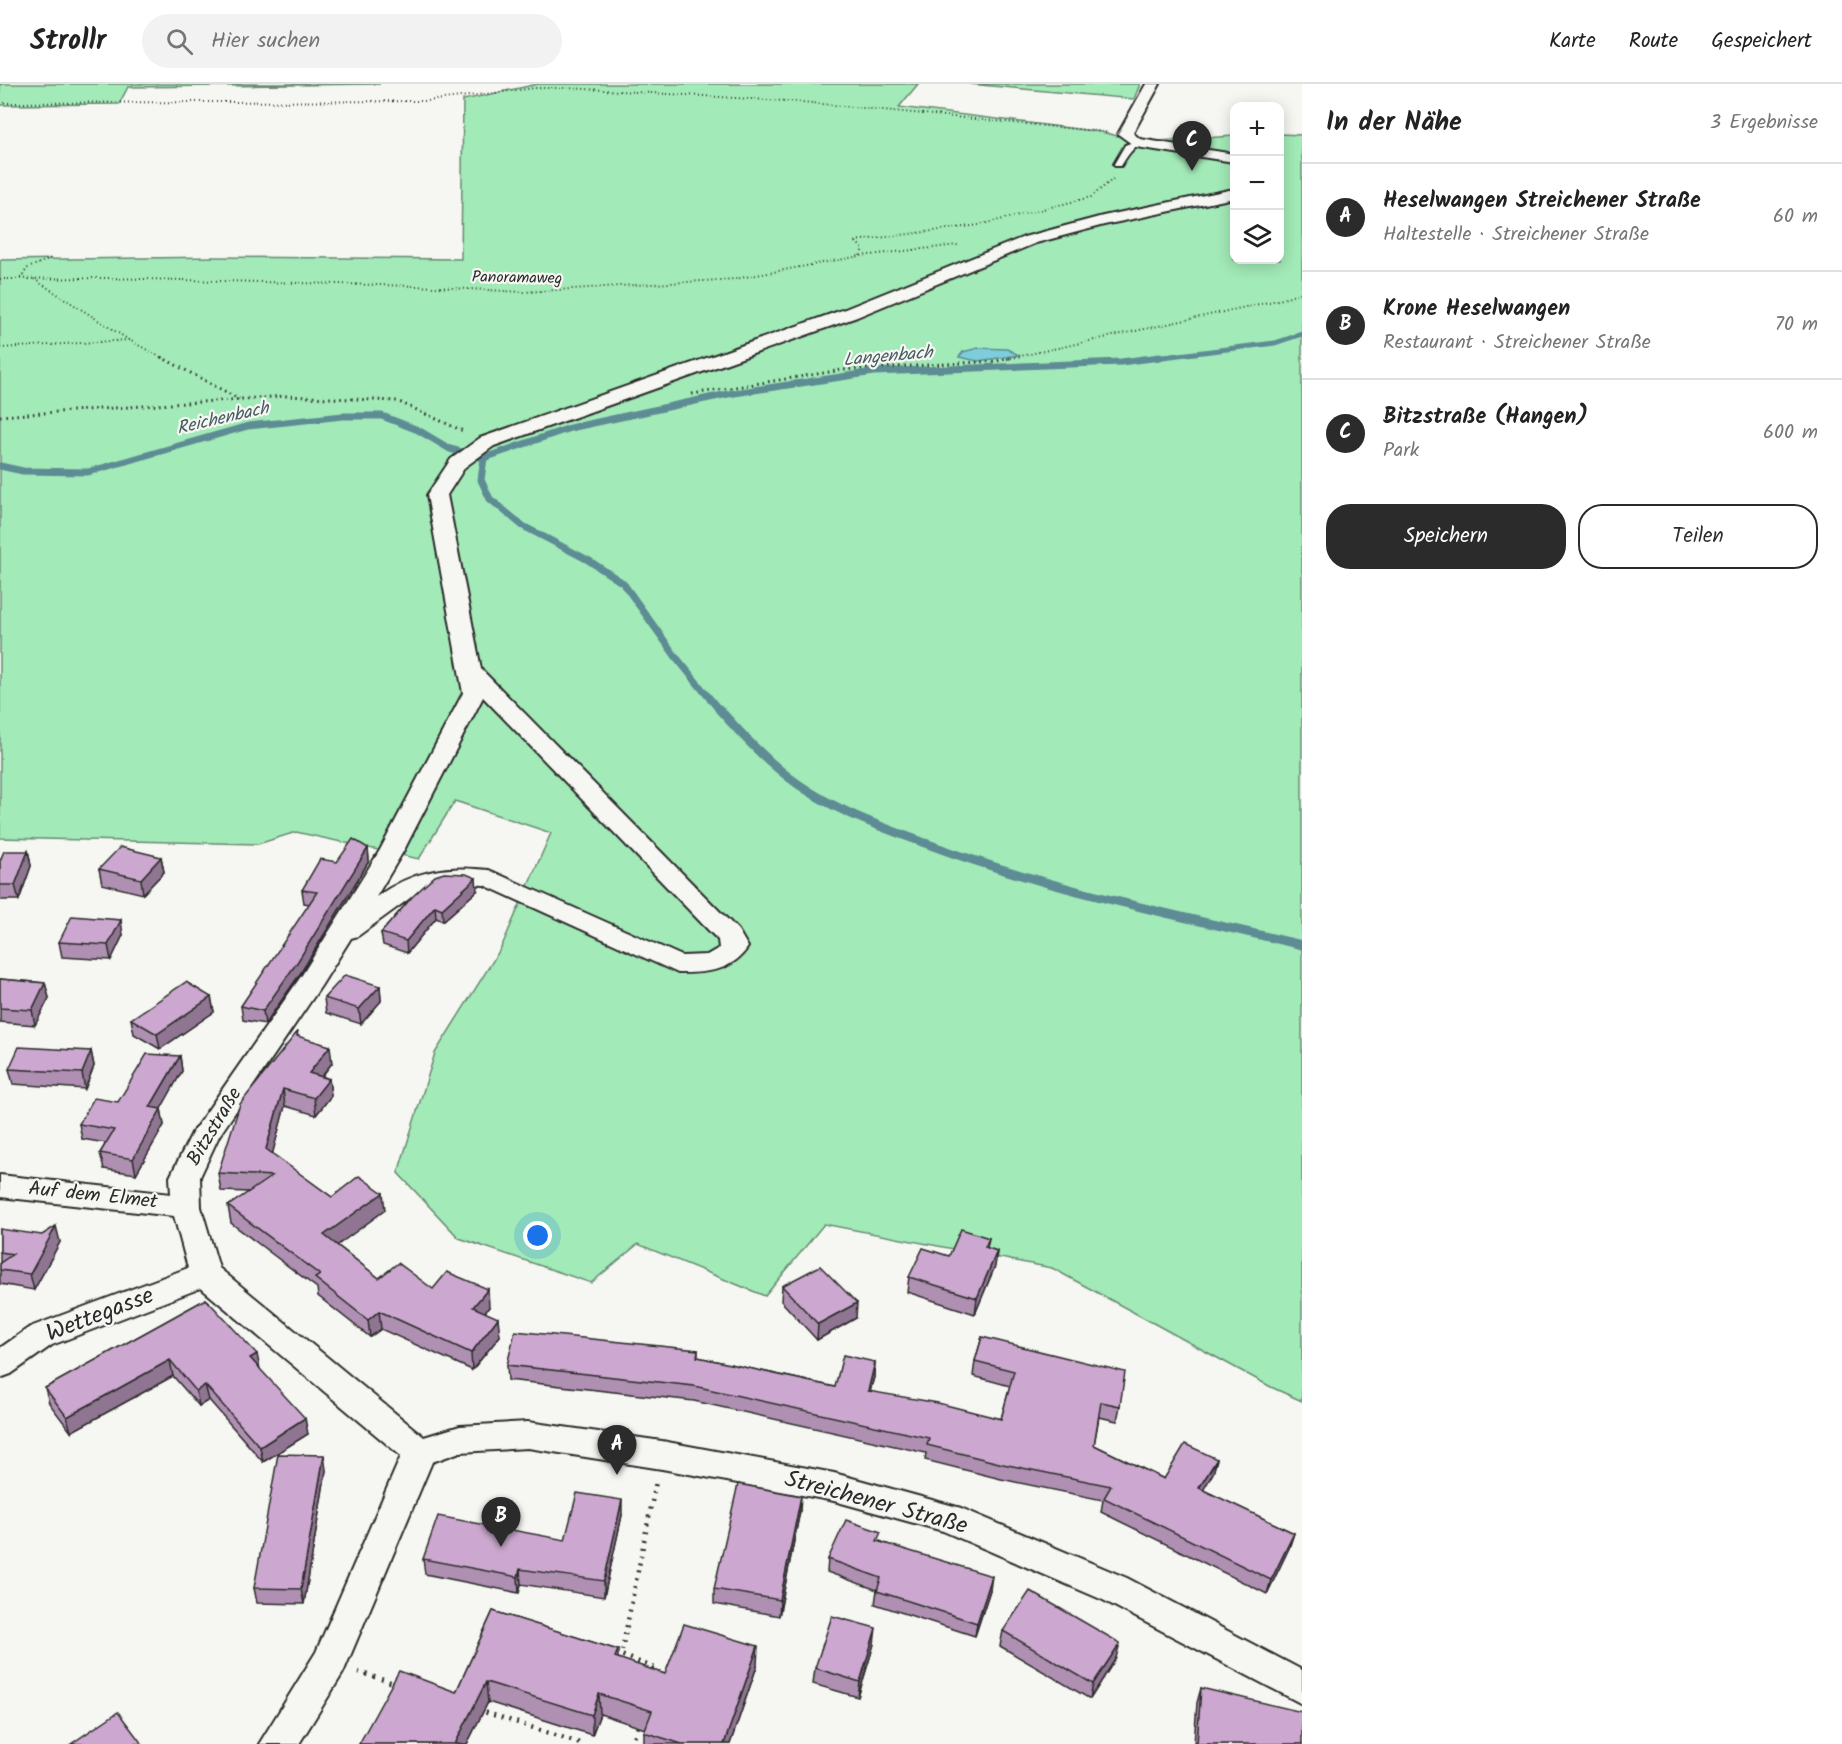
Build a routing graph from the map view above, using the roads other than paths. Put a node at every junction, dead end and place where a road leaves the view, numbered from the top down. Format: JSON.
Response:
{"nodes":[{"id":1,"x":1153,"y":84,"type":"edge"},
{"id":2,"x":1131,"y":139,"type":"junction"},
{"id":3,"x":1230,"y":157,"type":"edge"},
{"id":4,"x":1118,"y":164,"type":"road end"},
{"id":5,"x":1230,"y":195,"type":"edge"},
{"id":6,"x":471,"y":672,"type":"junction"},
{"id":7,"x":339,"y":937,"type":"junction"},
{"id":8,"x":0,"y":1186,"type":"edge"},
{"id":9,"x":186,"y":1207,"type":"junction"},
{"id":10,"x":205,"y":1274,"type":"junction"},
{"id":11,"x":0,"y":1365,"type":"edge"},
{"id":12,"x":419,"y":1452,"type":"junction"},
{"id":13,"x":1302,"y":1688,"type":"edge"},
{"id":14,"x":278,"y":1744,"type":"edge"}],
"edges":[{"from":1,"to":2,"type":"street"},
{"from":2,"to":3,"type":"street"},
{"from":2,"to":4,"type":"lane"},
{"from":5,"to":6,"type":"street","name":"Bitzstraße"},
{"from":6,"to":7,"type":"street","name":"Bitzstraße"},
{"from":6,"to":7,"type":"street"},
{"from":7,"to":9,"type":"street","name":"Bitzstraße"},
{"from":8,"to":9,"type":"street","name":"Auf dem Elmet"},
{"from":9,"to":10,"type":"street","name":"Bitzstraße"},
{"from":10,"to":11,"type":"street","name":"Wettegasse"},
{"from":10,"to":12,"type":"street"},
{"from":12,"to":13,"type":"street","name":"Streichener Straße"},
{"from":12,"to":14,"type":"street"}]}
